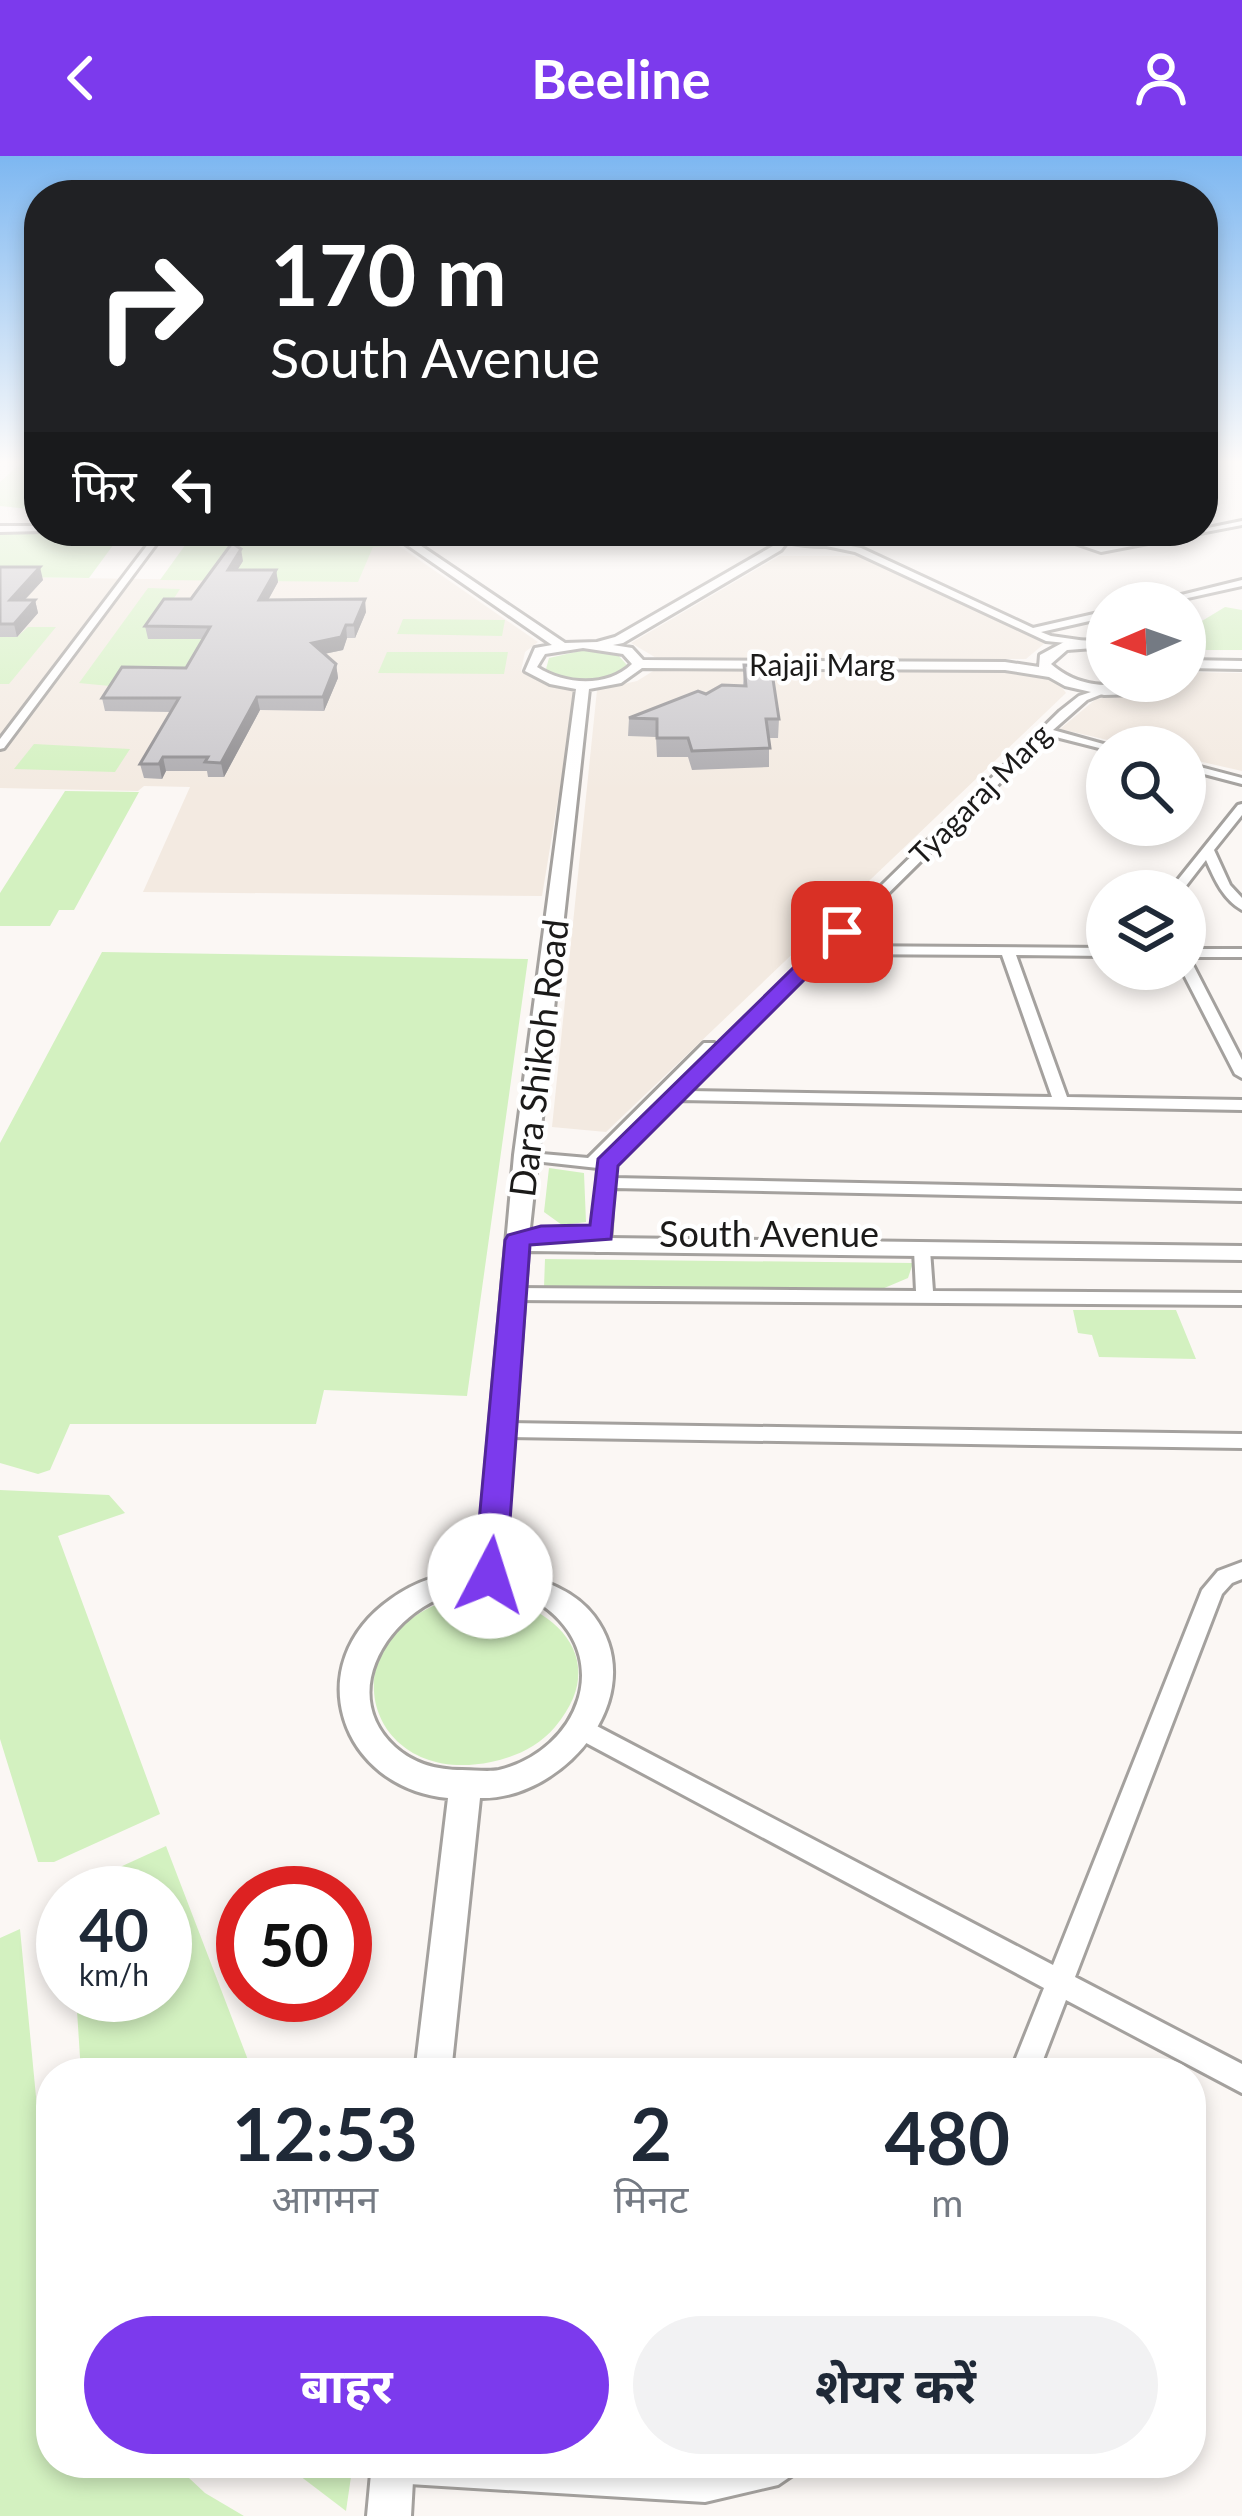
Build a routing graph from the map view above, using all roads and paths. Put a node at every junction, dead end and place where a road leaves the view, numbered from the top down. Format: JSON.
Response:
{"nodes":[{"id":1,"x":130,"y":573,"type":"edge"},
{"id":2,"x":454,"y":573,"type":"edge"},
{"id":3,"x":735,"y":573,"type":"edge"},
{"id":4,"x":741,"y":573,"type":"edge"},
{"id":5,"x":925,"y":573,"type":"edge"},
{"id":6,"x":1242,"y":586,"type":"edge"},
{"id":7,"x":1206,"y":591,"type":"edge"},
{"id":8,"x":1086,"y":619,"type":"edge"},
{"id":9,"x":1032,"y":631,"type":"junction"},
{"id":10,"x":1086,"y":643,"type":"edge"},
{"id":11,"x":595,"y":644,"type":"junction"},
{"id":12,"x":561,"y":646,"type":"junction"},
{"id":13,"x":1049,"y":649,"type":"junction"},
{"id":14,"x":627,"y":651,"type":"junction"},
{"id":15,"x":639,"y":664,"type":"junction"},
{"id":16,"x":1005,"y":666,"type":"junction"},
{"id":17,"x":1206,"y":667,"type":"edge"},
{"id":18,"x":1242,"y":667,"type":"edge"},
{"id":19,"x":1052,"y":674,"type":"junction"},
{"id":20,"x":583,"y":684,"type":"junction"},
{"id":21,"x":1073,"y":691,"type":"junction"},
{"id":22,"x":1086,"y":691,"type":"edge"},
{"id":23,"x":1086,"y":691,"type":"edge"},
{"id":24,"x":1046,"y":731,"type":"junction"},
{"id":25,"x":1086,"y":741,"type":"edge"},
{"id":26,"x":0,"y":746,"type":"edge"},
{"id":27,"x":1206,"y":772,"type":"edge"},
{"id":28,"x":1242,"y":781,"type":"edge"},
{"id":29,"x":1242,"y":807,"type":"edge"},
{"id":30,"x":1207,"y":848,"type":"junction"},
{"id":31,"x":1191,"y":870,"type":"edge"},
{"id":32,"x":1242,"y":906,"type":"edge"},
{"id":33,"x":824,"y":950,"type":"junction"},
{"id":34,"x":1007,"y":950,"type":"junction"},
{"id":35,"x":1086,"y":952,"type":"edge"},
{"id":36,"x":1206,"y":952,"type":"edge"},
{"id":37,"x":1242,"y":953,"type":"edge"},
{"id":38,"x":1199,"y":990,"type":"edge"},
{"id":39,"x":1242,"y":1074,"type":"edge"},
{"id":40,"x":677,"y":1095,"type":"junction"},
{"id":41,"x":1061,"y":1102,"type":"junction"},
{"id":42,"x":1242,"y":1105,"type":"edge"},
{"id":43,"x":525,"y":1155,"type":"junction"},
{"id":44,"x":598,"y":1164,"type":"junction"},
{"id":45,"x":605,"y":1184,"type":"junction"},
{"id":46,"x":1242,"y":1196,"type":"edge"},
{"id":47,"x":1242,"y":1237,"type":"edge"},
{"id":48,"x":518,"y":1240,"type":"junction"},
{"id":49,"x":602,"y":1240,"type":"junction"},
{"id":50,"x":922,"y":1250,"type":"junction"},
{"id":51,"x":1242,"y":1253,"type":"edge"},
{"id":52,"x":513,"y":1294,"type":"junction"},
{"id":53,"x":925,"y":1297,"type":"junction"},
{"id":54,"x":1242,"y":1299,"type":"edge"},
{"id":55,"x":502,"y":1430,"type":"junction"},
{"id":56,"x":1242,"y":1441,"type":"edge"},
{"id":57,"x":1242,"y":1570,"type":"edge"},
{"id":58,"x":490,"y":1576,"type":"junction"},
{"id":59,"x":584,"y":1730,"type":"junction"},
{"id":60,"x":465,"y":1786,"type":"junction"},
{"id":61,"x":1059,"y":1983,"type":"junction"},
{"id":62,"x":435,"y":2058,"type":"edge"},
{"id":63,"x":1030,"y":2058,"type":"edge"},
{"id":64,"x":1202,"y":2058,"type":"edge"},
{"id":65,"x":1206,"y":2060,"type":"edge"},
{"id":66,"x":1242,"y":2079,"type":"edge"},
{"id":67,"x":392,"y":2478,"type":"edge"},
{"id":68,"x":586,"y":2478,"type":"edge"},
{"id":69,"x":746,"y":2478,"type":"edge"},
{"id":70,"x":389,"y":2516,"type":"edge"}],
"edges":[{"from":1,"to":26,"type":"street"},
{"from":2,"to":12,"type":"main road"},
{"from":3,"to":11,"type":"main road"},
{"from":4,"to":14,"type":"main road"},
{"from":5,"to":9,"type":"street"},
{"from":6,"to":7,"type":"street"},
{"from":8,"to":9,"type":"street"},
{"from":9,"to":13,"type":"street"},
{"from":10,"to":13,"type":"main road","name":"Rajaji Marg"},
{"from":11,"to":12,"type":"main road"},
{"from":11,"to":14,"type":"main road"},
{"from":12,"to":20,"type":"main road"},
{"from":13,"to":16,"type":"main road","name":"Rajaji Marg"},
{"from":13,"to":19,"type":"main road"},
{"from":14,"to":15,"type":"main road"},
{"from":15,"to":16,"type":"main road","name":"Rajaji Marg"},
{"from":15,"to":20,"type":"main road"},
{"from":16,"to":19,"type":"main road","name":"Rajaji Marg"},
{"from":17,"to":18,"type":"main road"},
{"from":19,"to":21,"type":"main road","name":"Rajaji Marg"},
{"from":20,"to":43,"type":"main road","name":"Dara Shikoh Road"},
{"from":21,"to":22,"type":"main road","name":"Rajaji Marg"},
{"from":21,"to":23,"type":"street","name":"Tyagaraj Marg"},
{"from":21,"to":24,"type":"street","name":"Tyagaraj Marg"},
{"from":21,"to":44,"type":"street","name":"Tyagaraj Marg"},
{"from":24,"to":25,"type":"street"},
{"from":24,"to":33,"type":"street","name":"Tyagaraj Marg"},
{"from":27,"to":28,"type":"street"},
{"from":29,"to":30,"type":"street"},
{"from":30,"to":31,"type":"street"},
{"from":30,"to":32,"type":"street"},
{"from":33,"to":34,"type":"street"},
{"from":33,"to":40,"type":"street","name":"Tyagaraj Marg"},
{"from":34,"to":35,"type":"street"},
{"from":34,"to":41,"type":"street"},
{"from":36,"to":37,"type":"street"},
{"from":38,"to":39,"type":"street"},
{"from":40,"to":41,"type":"street"},
{"from":40,"to":44,"type":"street","name":"Tyagaraj Marg"},
{"from":41,"to":42,"type":"street"},
{"from":43,"to":44,"type":"street"},
{"from":43,"to":48,"type":"main road","name":"Dara Shikoh Road"},
{"from":44,"to":45,"type":"street"},
{"from":45,"to":46,"type":"street"},
{"from":45,"to":49,"type":"street"},
{"from":47,"to":49,"type":"main road","name":"South Avenue"},
{"from":48,"to":49,"type":"main road","name":"South Avenue"},
{"from":48,"to":52,"type":"main road","name":"Dara Shikoh Road"},
{"from":49,"to":50,"type":"main road","name":"South Avenue"},
{"from":50,"to":51,"type":"main road","name":"South Avenue"},
{"from":50,"to":53,"type":"street"},
{"from":52,"to":53,"type":"street"},
{"from":52,"to":55,"type":"main road","name":"Dara Shikoh Road"},
{"from":53,"to":54,"type":"street"},
{"from":55,"to":56,"type":"street"},
{"from":55,"to":58,"type":"main road","name":"Dara Shikoh Road"},
{"from":57,"to":61,"type":"street"},
{"from":58,"to":59,"type":"main road"},
{"from":58,"to":60,"type":"main road"},
{"from":59,"to":60,"type":"main road"},
{"from":59,"to":61,"type":"street"},
{"from":60,"to":62,"type":"main road"},
{"from":61,"to":63,"type":"street"},
{"from":61,"to":64,"type":"street"},
{"from":65,"to":66,"type":"street"},
{"from":67,"to":70,"type":"main road"},
{"from":68,"to":69,"type":"street"}]}
